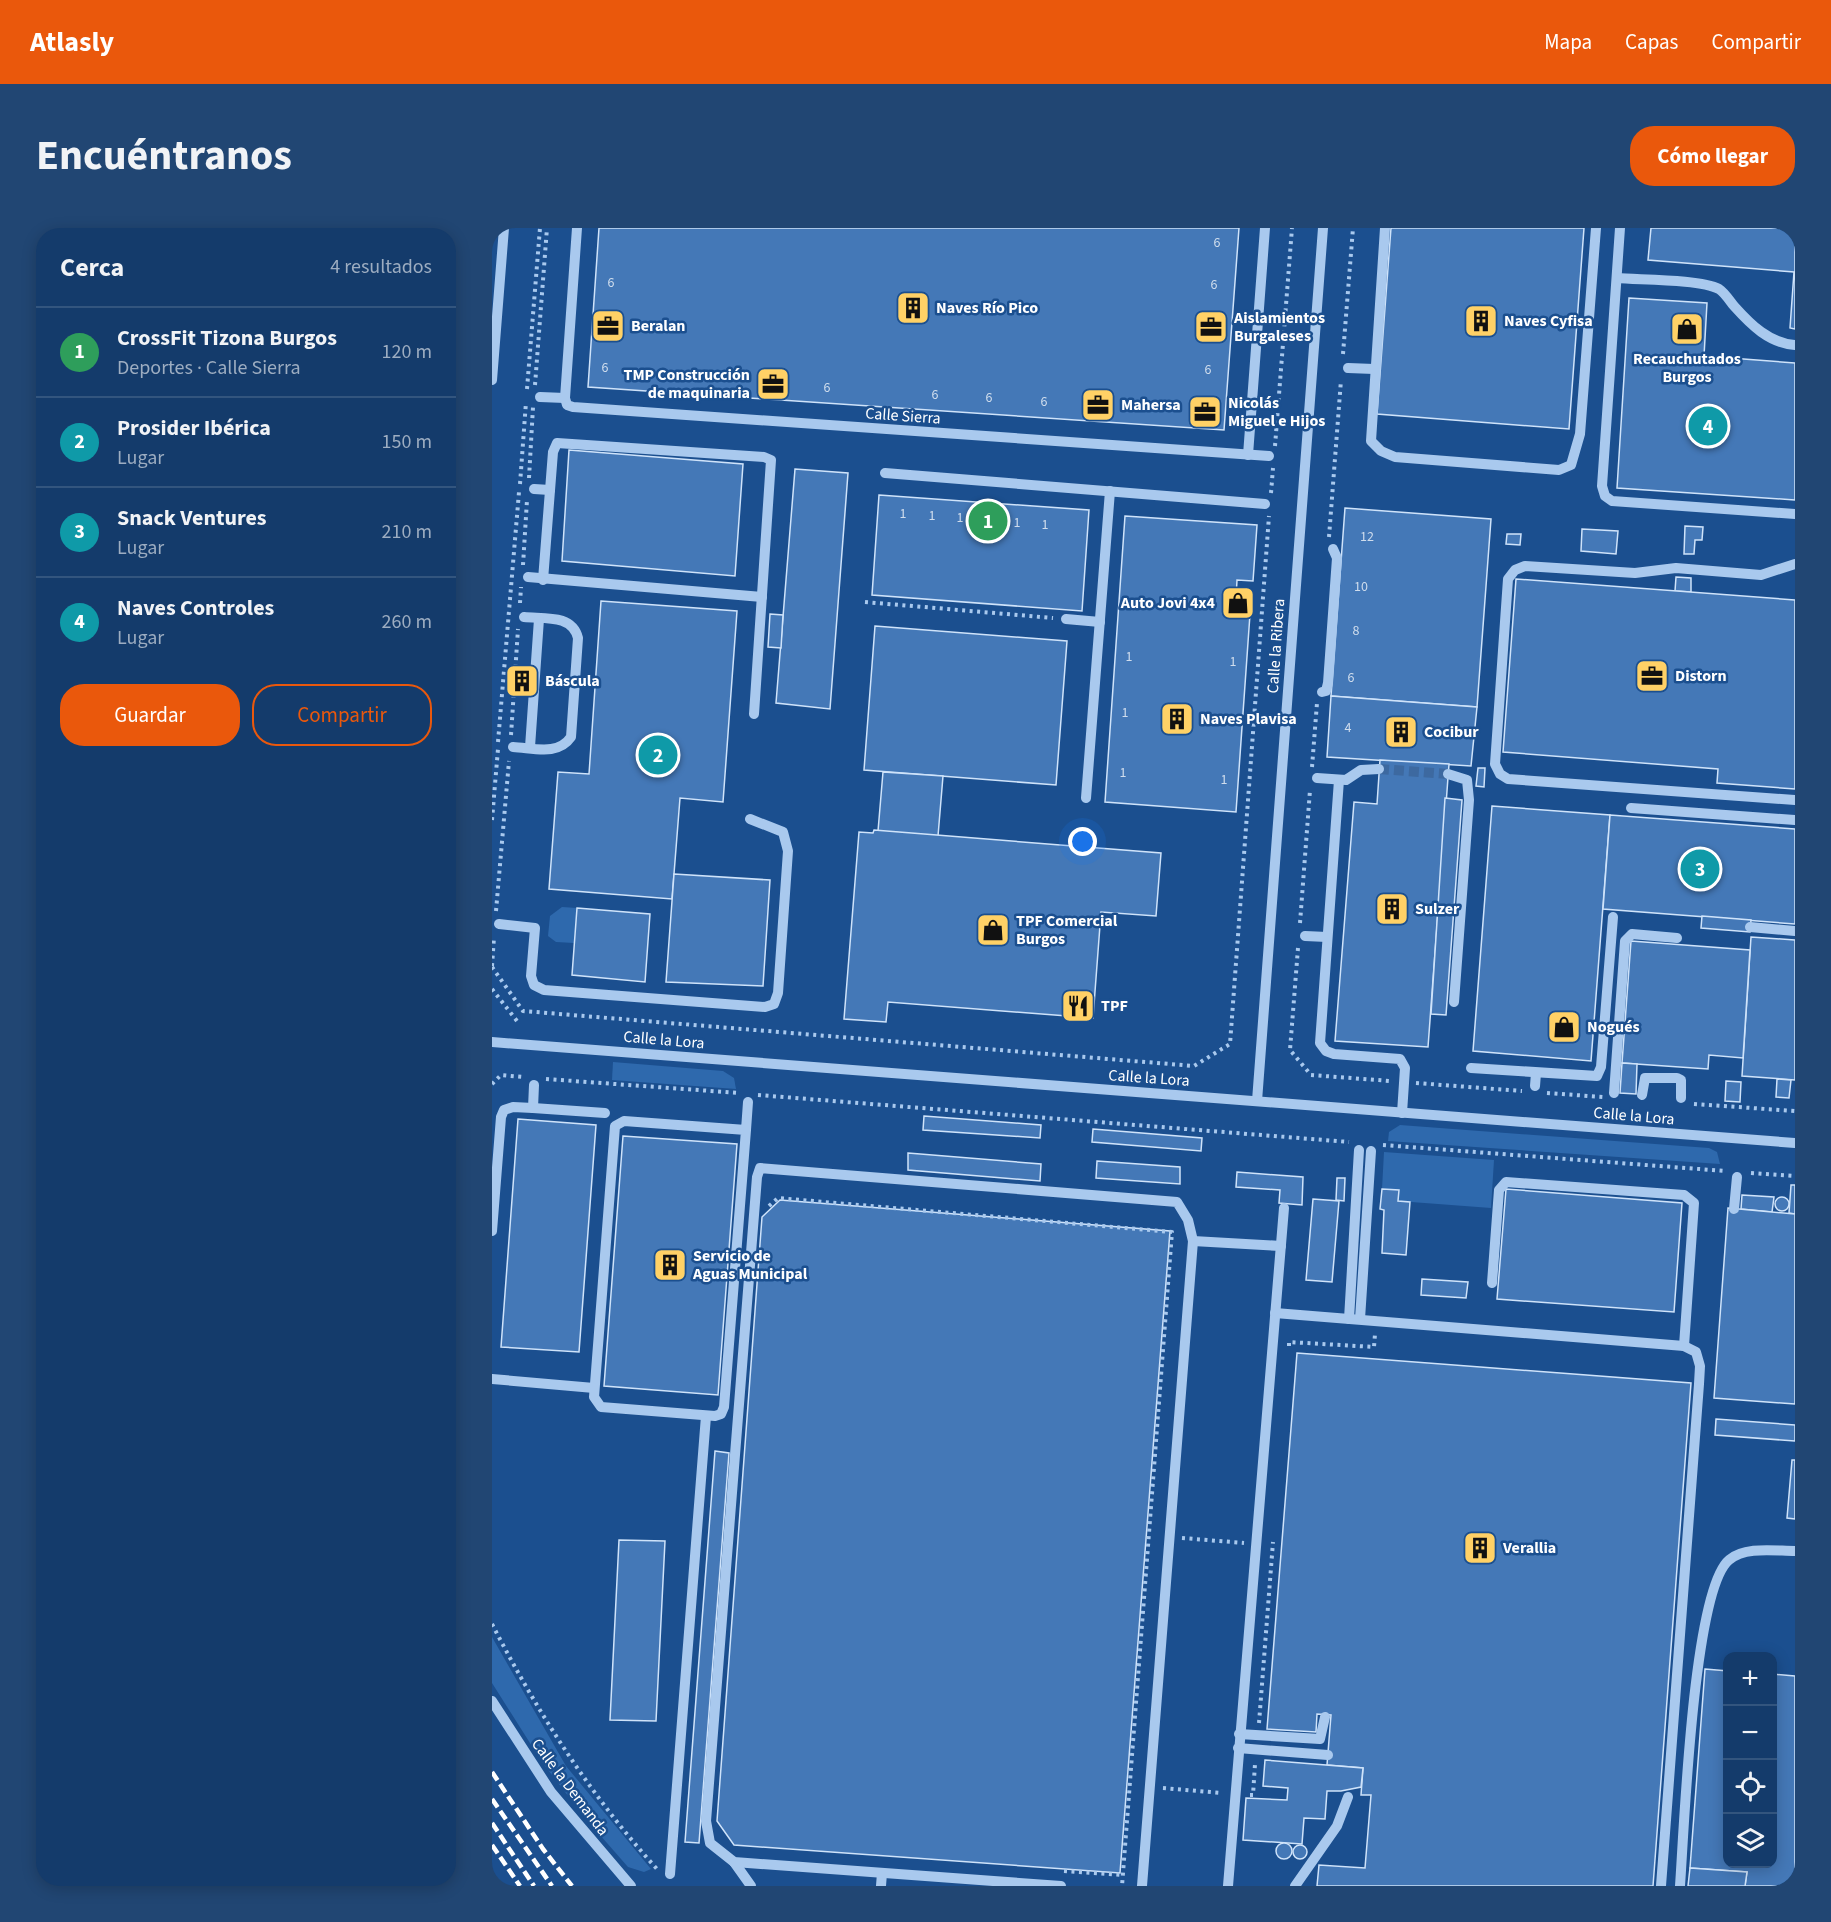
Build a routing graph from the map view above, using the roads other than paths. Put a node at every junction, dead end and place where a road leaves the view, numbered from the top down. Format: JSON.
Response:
{"nodes":[{"id":1,"x":504,"y":228,"type":"edge"},
{"id":2,"x":577,"y":228,"type":"edge"},
{"id":3,"x":1265,"y":228,"type":"edge"},
{"id":4,"x":1323,"y":228,"type":"edge"},
{"id":5,"x":1385,"y":228,"type":"edge"},
{"id":6,"x":1596,"y":228,"type":"edge"},
{"id":7,"x":1620,"y":228,"type":"edge"},
{"id":8,"x":1617,"y":278,"type":"junction"},
{"id":9,"x":1795,"y":345,"type":"edge"},
{"id":10,"x":1348,"y":368,"type":"dead end"},
{"id":11,"x":1374,"y":369,"type":"junction"},
{"id":12,"x":492,"y":380,"type":"edge"},
{"id":13,"x":540,"y":397,"type":"dead end"},
{"id":14,"x":564,"y":398,"type":"junction"},
{"id":15,"x":1248,"y":455,"type":"junction"},
{"id":16,"x":1269,"y":456,"type":"dead end"},
{"id":17,"x":885,"y":473,"type":"dead end"},
{"id":18,"x":534,"y":489,"type":"dead end"},
{"id":19,"x":550,"y":490,"type":"junction"},
{"id":20,"x":1110,"y":491,"type":"junction"},
{"id":21,"x":1265,"y":504,"type":"dead end"},
{"id":22,"x":1795,"y":514,"type":"edge"},
{"id":23,"x":1333,"y":549,"type":"dead end"},
{"id":24,"x":1795,"y":564,"type":"edge"},
{"id":25,"x":528,"y":577,"type":"dead end"},
{"id":26,"x":543,"y":580,"type":"junction"},
{"id":27,"x":762,"y":597,"type":"junction"},
{"id":28,"x":521,"y":614,"type":"road end"},
{"id":29,"x":539,"y":619,"type":"junction"},
{"id":30,"x":1066,"y":619,"type":"road end"},
{"id":31,"x":1100,"y":622,"type":"junction"},
{"id":32,"x":1322,"y":692,"type":"dead end"},
{"id":33,"x":754,"y":714,"type":"dead end"},
{"id":34,"x":512,"y":746,"type":"road end"},
{"id":35,"x":530,"y":747,"type":"junction"},
{"id":36,"x":1379,"y":769,"type":"tunnel mouth"},
{"id":37,"x":1448,"y":774,"type":"tunnel mouth"},
{"id":38,"x":1317,"y":778,"type":"dead end"},
{"id":39,"x":1339,"y":780,"type":"junction"},
{"id":40,"x":1086,"y":798,"type":"dead end"},
{"id":41,"x":1795,"y":800,"type":"edge"},
{"id":42,"x":1631,"y":808,"type":"dead end"},
{"id":43,"x":750,"y":819,"type":"dead end"},
{"id":44,"x":1795,"y":820,"type":"edge"},
{"id":45,"x":1613,"y":917,"type":"dead end"},
{"id":46,"x":1750,"y":927,"type":"dead end"},
{"id":47,"x":497,"y":929,"type":"road end"},
{"id":48,"x":1795,"y":930,"type":"edge"},
{"id":49,"x":1305,"y":936,"type":"dead end"},
{"id":50,"x":1327,"y":937,"type":"junction"},
{"id":51,"x":1677,"y":938,"type":"dead end"},
{"id":52,"x":1454,"y":1002,"type":"dead end"},
{"id":53,"x":492,"y":1034,"type":"edge"},
{"id":54,"x":495,"y":1044,"type":"edge"},
{"id":55,"x":1471,"y":1068,"type":"dead end"},
{"id":56,"x":1536,"y":1073,"type":"junction"},
{"id":57,"x":534,"y":1085,"type":"dead end"},
{"id":58,"x":1535,"y":1086,"type":"dead end"},
{"id":59,"x":1614,"y":1095,"type":"road end"},
{"id":60,"x":1642,"y":1095,"type":"dead end"},
{"id":61,"x":1681,"y":1098,"type":"dead end"},
{"id":62,"x":1257,"y":1101,"type":"junction"},
{"id":63,"x":748,"y":1102,"type":"dead end"},
{"id":64,"x":533,"y":1108,"type":"junction"},
{"id":65,"x":605,"y":1113,"type":"dead end"},
{"id":66,"x":1402,"y":1113,"type":"junction"},
{"id":67,"x":746,"y":1130,"type":"junction"},
{"id":68,"x":1795,"y":1143,"type":"edge"},
{"id":69,"x":1365,"y":1147,"type":"road end"},
{"id":70,"x":1737,"y":1175,"type":"road end"},
{"id":71,"x":1284,"y":1208,"type":"dead end"},
{"id":72,"x":1734,"y":1209,"type":"dead end"},
{"id":73,"x":492,"y":1231,"type":"edge"},
{"id":74,"x":1193,"y":1241,"type":"junction"},
{"id":75,"x":1281,"y":1246,"type":"junction"},
{"id":76,"x":1492,"y":1284,"type":"dead end"},
{"id":77,"x":1275,"y":1314,"type":"junction"},
{"id":78,"x":1355,"y":1319,"type":"junction"},
{"id":79,"x":1684,"y":1346,"type":"junction"},
{"id":80,"x":492,"y":1379,"type":"edge"},
{"id":81,"x":594,"y":1388,"type":"junction"},
{"id":82,"x":705,"y":1416,"type":"junction"},
{"id":83,"x":1795,"y":1551,"type":"edge"},
{"id":84,"x":492,"y":1701,"type":"edge"},
{"id":85,"x":1325,"y":1717,"type":"dead end"},
{"id":86,"x":1239,"y":1734,"type":"junction"},
{"id":87,"x":1238,"y":1748,"type":"junction"},
{"id":88,"x":1328,"y":1755,"type":"dead end"},
{"id":89,"x":1348,"y":1797,"type":"dead end"},
{"id":90,"x":734,"y":1862,"type":"junction"},
{"id":91,"x":664,"y":1873,"type":"road end"},
{"id":92,"x":882,"y":1873,"type":"junction"},
{"id":93,"x":632,"y":1886,"type":"edge"},
{"id":94,"x":751,"y":1886,"type":"edge"},
{"id":95,"x":881,"y":1886,"type":"edge"},
{"id":96,"x":1061,"y":1886,"type":"edge"},
{"id":97,"x":1142,"y":1886,"type":"edge"},
{"id":98,"x":1228,"y":1886,"type":"edge"},
{"id":99,"x":1295,"y":1886,"type":"edge"},
{"id":100,"x":1661,"y":1886,"type":"edge"},
{"id":101,"x":1680,"y":1886,"type":"edge"}],
"edges":[{"from":1,"to":12,"type":"street"},
{"from":2,"to":14,"type":"street"},
{"from":3,"to":15,"type":"street"},
{"from":4,"to":62,"type":"street","name":"Calle la Ribera"},
{"from":5,"to":11,"type":"street"},
{"from":6,"to":11,"type":"street"},
{"from":7,"to":8,"type":"street"},
{"from":8,"to":9,"type":"street"},
{"from":8,"to":22,"type":"street"},
{"from":10,"to":11,"type":"street"},
{"from":13,"to":14,"type":"street","name":"Calle Sierra"},
{"from":14,"to":15,"type":"street","name":"Calle Sierra"},
{"from":15,"to":16,"type":"street","name":"Calle Sierra"},
{"from":17,"to":20,"type":"street"},
{"from":18,"to":19,"type":"street"},
{"from":19,"to":26,"type":"street"},
{"from":19,"to":27,"type":"street"},
{"from":20,"to":21,"type":"street"},
{"from":20,"to":31,"type":"street"},
{"from":23,"to":32,"type":"street"},
{"from":24,"to":41,"type":"street"},
{"from":25,"to":26,"type":"street"},
{"from":26,"to":27,"type":"street"},
{"from":27,"to":33,"type":"street"},
{"from":28,"to":29,"type":"street"},
{"from":29,"to":35,"type":"street"},
{"from":29,"to":35,"type":"street"},
{"from":30,"to":31,"type":"street"},
{"from":31,"to":40,"type":"street"},
{"from":34,"to":35,"type":"street"},
{"from":36,"to":39,"type":"street"},
{"from":37,"to":52,"type":"street"},
{"from":38,"to":39,"type":"street"},
{"from":39,"to":50,"type":"street"},
{"from":42,"to":44,"type":"street"},
{"from":43,"to":47,"type":"street"},
{"from":45,"to":56,"type":"street"},
{"from":46,"to":48,"type":"street"},
{"from":49,"to":50,"type":"street"},
{"from":50,"to":66,"type":"street"},
{"from":51,"to":59,"type":"street"},
{"from":53,"to":54,"type":"street","name":"Calle la Lora"},
{"from":54,"to":62,"type":"street","name":"Calle la Lora"},
{"from":55,"to":56,"type":"street"},
{"from":56,"to":58,"type":"street"},
{"from":57,"to":64,"type":"street"},
{"from":60,"to":61,"type":"street"},
{"from":62,"to":66,"type":"street","name":"Calle la Lora"},
{"from":63,"to":67,"type":"street"},
{"from":64,"to":65,"type":"street"},
{"from":64,"to":73,"type":"street"},
{"from":66,"to":68,"type":"street","name":"Calle la Lora"},
{"from":67,"to":81,"type":"street"},
{"from":67,"to":82,"type":"street"},
{"from":69,"to":78,"type":"street"},
{"from":70,"to":72,"type":"street"},
{"from":71,"to":75,"type":"street"},
{"from":74,"to":75,"type":"street"},
{"from":74,"to":90,"type":"street"},
{"from":74,"to":97,"type":"street"},
{"from":75,"to":77,"type":"street"},
{"from":76,"to":79,"type":"street"},
{"from":77,"to":78,"type":"street"},
{"from":77,"to":86,"type":"street"},
{"from":78,"to":79,"type":"street"},
{"from":79,"to":100,"type":"street"},
{"from":80,"to":81,"type":"street"},
{"from":81,"to":82,"type":"street"},
{"from":82,"to":91,"type":"street"},
{"from":83,"to":101,"type":"street"},
{"from":84,"to":93,"type":"street","name":"Calle la Demanda"},
{"from":85,"to":86,"type":"street"},
{"from":86,"to":87,"type":"street"},
{"from":87,"to":88,"type":"street"},
{"from":87,"to":98,"type":"street"},
{"from":89,"to":99,"type":"street"},
{"from":90,"to":92,"type":"street"},
{"from":90,"to":94,"type":"street"},
{"from":92,"to":95,"type":"street"},
{"from":92,"to":96,"type":"street"}]}
